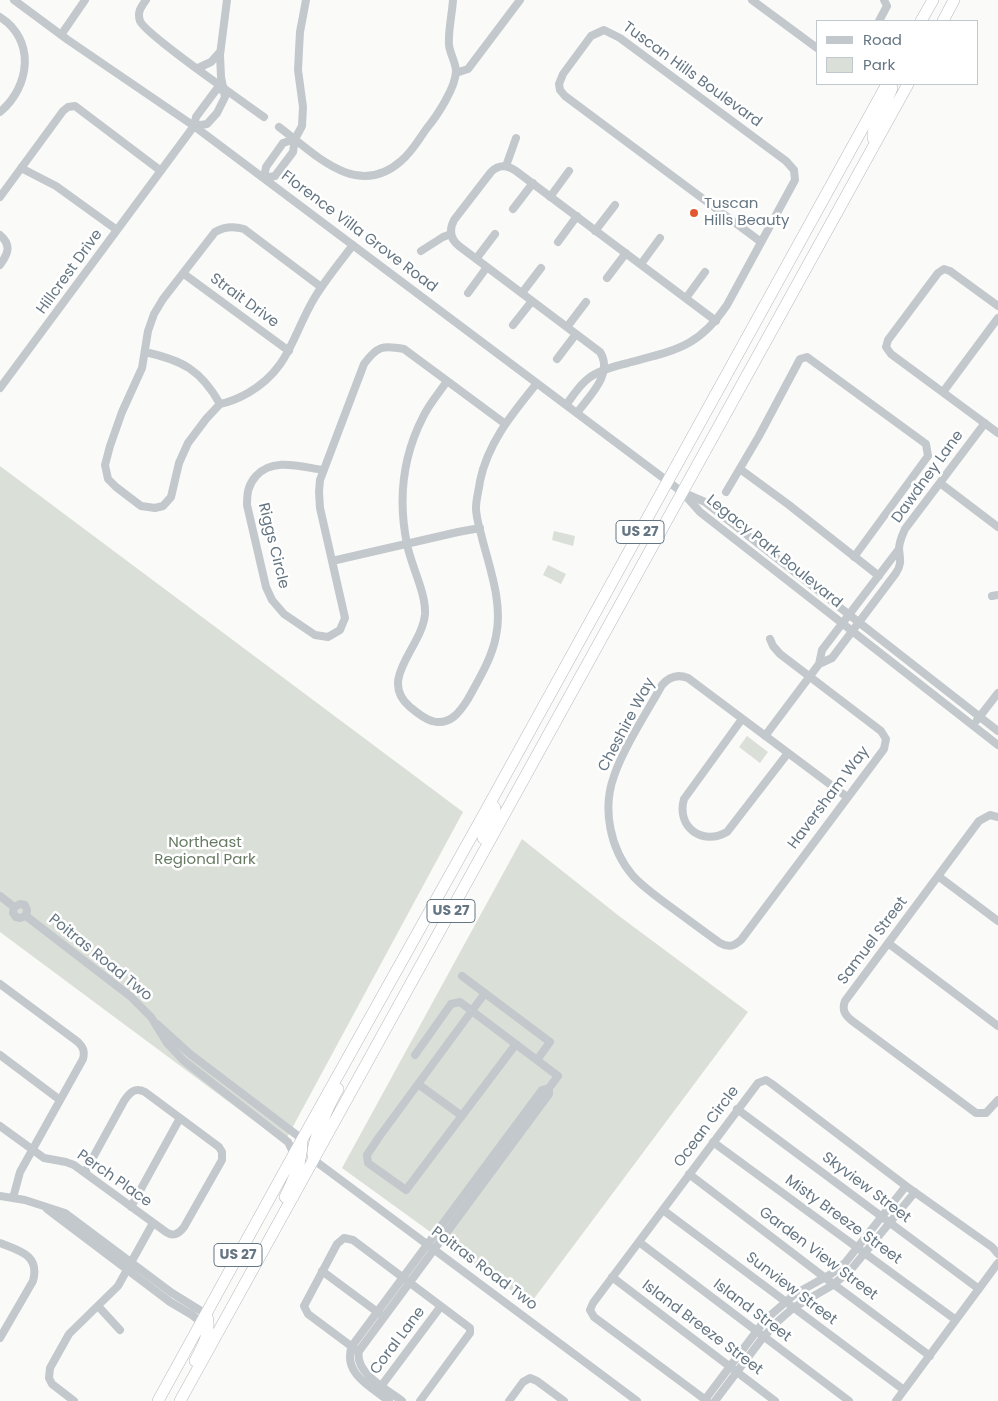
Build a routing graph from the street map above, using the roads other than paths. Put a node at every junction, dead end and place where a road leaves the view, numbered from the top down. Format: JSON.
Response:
{"nodes":[{"id":1,"x":14,"y":0,"type":"edge"},
{"id":2,"x":85,"y":0,"type":"edge"},
{"id":3,"x":146,"y":0,"type":"edge"},
{"id":4,"x":227,"y":0,"type":"edge"},
{"id":5,"x":306,"y":0,"type":"edge"},
{"id":6,"x":453,"y":0,"type":"edge"},
{"id":7,"x":520,"y":0,"type":"edge"},
{"id":8,"x":752,"y":0,"type":"edge"},
{"id":9,"x":884,"y":0,"type":"edge"},
{"id":10,"x":933,"y":0,"type":"edge"},
{"id":11,"x":937,"y":0,"type":"edge"},
{"id":12,"x":954,"y":0,"type":"edge"},
{"id":13,"x":0,"y":17,"type":"edge"},
{"id":14,"x":880,"y":20,"type":"edge"},
{"id":15,"x":922,"y":20,"type":"edge"},
{"id":16,"x":928,"y":20,"type":"edge"},
{"id":17,"x":944,"y":20,"type":"edge"},
{"id":18,"x":61,"y":35,"type":"junction"},
{"id":19,"x":816,"y":47,"type":"edge"},
{"id":20,"x":220,"y":52,"type":"junction"},
{"id":21,"x":198,"y":68,"type":"junction"},
{"id":22,"x":456,"y":73,"type":"junction"},
{"id":23,"x":886,"y":85,"type":"edge"},
{"id":24,"x":893,"y":85,"type":"edge"},
{"id":25,"x":907,"y":85,"type":"edge"},
{"id":26,"x":224,"y":88,"type":"junction"},
{"id":27,"x":0,"y":112,"type":"edge"},
{"id":28,"x":264,"y":117,"type":"dead end"},
{"id":29,"x":194,"y":126,"type":"junction"},
{"id":30,"x":279,"y":128,"type":"dead end"},
{"id":31,"x":516,"y":138,"type":"dead end"},
{"id":32,"x":295,"y":139,"type":"junction"},
{"id":33,"x":874,"y":145,"type":"junction"},
{"id":34,"x":506,"y":166,"type":"junction"},
{"id":35,"x":21,"y":168,"type":"junction"},
{"id":36,"x":161,"y":171,"type":"junction"},
{"id":37,"x":569,"y":172,"type":"dead end"},
{"id":38,"x":264,"y":178,"type":"junction"},
{"id":39,"x":533,"y":183,"type":"junction"},
{"id":40,"x":0,"y":197,"type":"edge"},
{"id":41,"x":550,"y":197,"type":"junction"},
{"id":42,"x":615,"y":204,"type":"dead end"},
{"id":43,"x":513,"y":209,"type":"dead end"},
{"id":44,"x":576,"y":216,"type":"junction"},
{"id":45,"x":117,"y":230,"type":"junction"},
{"id":46,"x":596,"y":231,"type":"junction"},
{"id":47,"x":451,"y":234,"type":"junction"},
{"id":48,"x":494,"y":234,"type":"dead end"},
{"id":49,"x":0,"y":235,"type":"edge"},
{"id":50,"x":660,"y":238,"type":"dead end"},
{"id":51,"x":558,"y":242,"type":"dead end"},
{"id":52,"x":761,"y":242,"type":"junction"},
{"id":53,"x":353,"y":245,"type":"junction"},
{"id":54,"x":422,"y":251,"type":"dead end"},
{"id":55,"x":626,"y":253,"type":"junction"},
{"id":56,"x":476,"y":259,"type":"junction"},
{"id":57,"x":641,"y":264,"type":"junction"},
{"id":58,"x":0,"y":265,"type":"edge"},
{"id":59,"x":487,"y":268,"type":"junction"},
{"id":60,"x":541,"y":268,"type":"dead end"},
{"id":61,"x":705,"y":272,"type":"dead end"},
{"id":62,"x":184,"y":274,"type":"junction"},
{"id":63,"x":607,"y":278,"type":"dead end"},
{"id":64,"x":322,"y":287,"type":"junction"},
{"id":65,"x":468,"y":293,"type":"dead end"},
{"id":66,"x":522,"y":293,"type":"junction"},
{"id":67,"x":686,"y":298,"type":"junction"},
{"id":68,"x":532,"y":301,"type":"junction"},
{"id":69,"x":586,"y":302,"type":"dead end"},
{"id":70,"x":998,"y":306,"type":"edge"},
{"id":71,"x":998,"y":318,"type":"edge"},
{"id":72,"x":716,"y":321,"type":"junction"},
{"id":73,"x":513,"y":325,"type":"dead end"},
{"id":74,"x":567,"y":327,"type":"junction"},
{"id":75,"x":576,"y":334,"type":"junction"},
{"id":76,"x":289,"y":351,"type":"junction"},
{"id":77,"x":145,"y":352,"type":"junction"},
{"id":78,"x":556,"y":359,"type":"dead end"},
{"id":79,"x":604,"y":371,"type":"junction"},
{"id":80,"x":446,"y":381,"type":"junction"},
{"id":81,"x":537,"y":383,"type":"junction"},
{"id":82,"x":0,"y":388,"type":"edge"},
{"id":83,"x":943,"y":392,"type":"junction"},
{"id":84,"x":220,"y":404,"type":"junction"},
{"id":85,"x":566,"y":405,"type":"junction"},
{"id":86,"x":577,"y":413,"type":"junction"},
{"id":87,"x":504,"y":423,"type":"junction"},
{"id":88,"x":985,"y":423,"type":"junction"},
{"id":89,"x":998,"y":433,"type":"edge"},
{"id":90,"x":740,"y":469,"type":"junction"},
{"id":91,"x":324,"y":470,"type":"junction"},
{"id":92,"x":668,"y":482,"type":"junction"},
{"id":93,"x":940,"y":483,"type":"junction"},
{"id":94,"x":682,"y":492,"type":"junction"},
{"id":95,"x":726,"y":492,"type":"dead end"},
{"id":96,"x":998,"y":527,"type":"edge"},
{"id":97,"x":480,"y":528,"type":"junction"},
{"id":98,"x":407,"y":544,"type":"junction"},
{"id":99,"x":899,"y":549,"type":"junction"},
{"id":100,"x":854,"y":557,"type":"junction"},
{"id":101,"x":332,"y":560,"type":"junction"},
{"id":102,"x":878,"y":576,"type":"junction"},
{"id":103,"x":849,"y":615,"type":"junction"},
{"id":104,"x":858,"y":622,"type":"junction"},
{"id":105,"x":842,"y":624,"type":"junction"},
{"id":106,"x":852,"y":631,"type":"junction"},
{"id":107,"x":770,"y":639,"type":"dead end"},
{"id":108,"x":819,"y":664,"type":"junction"},
{"id":109,"x":810,"y":677,"type":"junction"},
{"id":110,"x":998,"y":693,"type":"edge"},
{"id":111,"x":979,"y":717,"type":"junction"},
{"id":112,"x":742,"y":719,"type":"junction"},
{"id":113,"x":973,"y":726,"type":"junction"},
{"id":114,"x":998,"y":731,"type":"edge"},
{"id":115,"x":766,"y":736,"type":"junction"},
{"id":116,"x":998,"y":745,"type":"edge"},
{"id":117,"x":788,"y":753,"type":"junction"},
{"id":118,"x":847,"y":797,"type":"junction"},
{"id":119,"x":491,"y":802,"type":"junction"},
{"id":120,"x":998,"y":816,"type":"edge"},
{"id":121,"x":938,"y":876,"type":"junction"},
{"id":122,"x":0,"y":896,"type":"edge"},
{"id":123,"x":448,"y":916,"type":"junction"},
{"id":124,"x":998,"y":921,"type":"edge"},
{"id":125,"x":888,"y":943,"type":"junction"},
{"id":126,"x":732,"y":946,"type":"joint"},
{"id":127,"x":462,"y":976,"type":"dead end"},
{"id":128,"x":0,"y":984,"type":"edge"},
{"id":129,"x":486,"y":993,"type":"junction"},
{"id":130,"x":472,"y":1011,"type":"junction"},
{"id":131,"x":369,"y":1020,"type":"junction"},
{"id":132,"x":156,"y":1023,"type":"junction"},
{"id":133,"x":998,"y":1026,"type":"edge"},
{"id":134,"x":516,"y":1044,"type":"junction"},
{"id":135,"x":415,"y":1054,"type":"dead end"},
{"id":136,"x":0,"y":1055,"type":"edge"},
{"id":137,"x":537,"y":1060,"type":"junction"},
{"id":138,"x":418,"y":1084,"type":"junction"},
{"id":139,"x":60,"y":1100,"type":"junction"},
{"id":140,"x":998,"y":1100,"type":"edge"},
{"id":141,"x":737,"y":1109,"type":"junction"},
{"id":142,"x":462,"y":1116,"type":"junction"},
{"id":143,"x":180,"y":1118,"type":"junction"},
{"id":144,"x":0,"y":1126,"type":"edge"},
{"id":145,"x":302,"y":1139,"type":"junction"},
{"id":146,"x":713,"y":1142,"type":"junction"},
{"id":147,"x":32,"y":1150,"type":"junction"},
{"id":148,"x":294,"y":1154,"type":"junction"},
{"id":149,"x":314,"y":1160,"type":"junction"},
{"id":150,"x":85,"y":1172,"type":"junction"},
{"id":151,"x":689,"y":1174,"type":"junction"},
{"id":152,"x":906,"y":1186,"type":"junction"},
{"id":153,"x":915,"y":1192,"type":"junction"},
{"id":154,"x":0,"y":1196,"type":"edge"},
{"id":155,"x":13,"y":1198,"type":"junction"},
{"id":156,"x":131,"y":1207,"type":"junction"},
{"id":157,"x":45,"y":1208,"type":"junction"},
{"id":158,"x":662,"y":1210,"type":"junction"},
{"id":159,"x":882,"y":1218,"type":"junction"},
{"id":160,"x":153,"y":1223,"type":"junction"},
{"id":161,"x":890,"y":1223,"type":"junction"},
{"id":162,"x":639,"y":1242,"type":"junction"},
{"id":163,"x":0,"y":1243,"type":"edge"},
{"id":164,"x":430,"y":1246,"type":"junction"},
{"id":165,"x":862,"y":1251,"type":"junction"},
{"id":166,"x":998,"y":1254,"type":"edge"},
{"id":167,"x":131,"y":1262,"type":"junction"},
{"id":168,"x":998,"y":1263,"type":"edge"},
{"id":169,"x":128,"y":1270,"type":"junction"},
{"id":170,"x":322,"y":1271,"type":"junction"},
{"id":171,"x":612,"y":1277,"type":"junction"},
{"id":172,"x":824,"y":1278,"type":"junction"},
{"id":173,"x":247,"y":1280,"type":"junction"},
{"id":174,"x":405,"y":1280,"type":"junction"},
{"id":175,"x":834,"y":1284,"type":"junction"},
{"id":176,"x":979,"y":1289,"type":"junction"},
{"id":177,"x":785,"y":1302,"type":"junction"},
{"id":178,"x":98,"y":1306,"type":"junction"},
{"id":179,"x":441,"y":1306,"type":"junction"},
{"id":180,"x":793,"y":1308,"type":"junction"},
{"id":181,"x":380,"y":1314,"type":"junction"},
{"id":182,"x":204,"y":1318,"type":"junction"},
{"id":183,"x":956,"y":1320,"type":"junction"},
{"id":184,"x":120,"y":1330,"type":"dead end"},
{"id":185,"x":760,"y":1334,"type":"junction"},
{"id":186,"x":0,"y":1338,"type":"edge"},
{"id":187,"x":352,"y":1346,"type":"junction"},
{"id":188,"x":359,"y":1351,"type":"junction"},
{"id":189,"x":930,"y":1356,"type":"junction"},
{"id":190,"x":733,"y":1370,"type":"junction"},
{"id":191,"x":379,"y":1389,"type":"junction"},
{"id":192,"x":904,"y":1390,"type":"junction"},
{"id":193,"x":561,"y":1400,"type":"edge"},
{"id":194,"x":74,"y":1401,"type":"edge"},
{"id":195,"x":158,"y":1401,"type":"edge"},
{"id":196,"x":176,"y":1401,"type":"edge"},
{"id":197,"x":180,"y":1401,"type":"edge"},
{"id":198,"x":389,"y":1401,"type":"edge"},
{"id":199,"x":402,"y":1401,"type":"edge"},
{"id":200,"x":420,"y":1401,"type":"edge"},
{"id":201,"x":509,"y":1401,"type":"edge"},
{"id":202,"x":637,"y":1401,"type":"edge"},
{"id":203,"x":705,"y":1401,"type":"edge"},
{"id":204,"x":715,"y":1401,"type":"edge"},
{"id":205,"x":775,"y":1401,"type":"edge"},
{"id":206,"x":849,"y":1401,"type":"edge"},
{"id":207,"x":896,"y":1401,"type":"edge"}],
"edges":[{"from":1,"to":18,"type":"street","name":"Florence Villa Grove Road"},
{"from":2,"to":18,"type":"street"},
{"from":3,"to":21,"type":"street"},
{"from":4,"to":20,"type":"street"},
{"from":5,"to":32,"type":"street"},
{"from":6,"to":22,"type":"street"},
{"from":7,"to":22,"type":"street"},
{"from":8,"to":19,"type":"street"},
{"from":9,"to":14,"type":"street"},
{"from":10,"to":15,"type":"highway"},
{"from":11,"to":16,"type":"highway"},
{"from":12,"to":17,"type":"highway"},
{"from":13,"to":27,"type":"street"},
{"from":18,"to":29,"type":"street","name":"Florence Villa Grove Road"},
{"from":20,"to":21,"type":"street"},
{"from":20,"to":26,"type":"street"},
{"from":21,"to":26,"type":"street"},
{"from":22,"to":32,"type":"street"},
{"from":23,"to":92,"type":"highway","number":"US 27"},
{"from":24,"to":33,"type":"highway"},
{"from":25,"to":33,"type":"highway","number":"US 27"},
{"from":26,"to":28,"type":"street"},
{"from":26,"to":29,"type":"street","name":"Hillcrest Drive"},
{"from":26,"to":29,"type":"street"},
{"from":29,"to":36,"type":"street","name":"Hillcrest Drive"},
{"from":29,"to":38,"type":"street","name":"Florence Villa Grove Road"},
{"from":30,"to":32,"type":"street"},
{"from":31,"to":34,"type":"street"},
{"from":32,"to":38,"type":"street"},
{"from":32,"to":38,"type":"street"},
{"from":33,"to":94,"type":"highway","number":"US 27"},
{"from":34,"to":39,"type":"street"},
{"from":34,"to":47,"type":"street"},
{"from":35,"to":36,"type":"street"},
{"from":35,"to":40,"type":"street"},
{"from":35,"to":45,"type":"street"},
{"from":36,"to":45,"type":"street","name":"Hillcrest Drive"},
{"from":37,"to":41,"type":"street"},
{"from":38,"to":53,"type":"street","name":"Florence Villa Grove Road"},
{"from":39,"to":41,"type":"street"},
{"from":39,"to":43,"type":"street"},
{"from":41,"to":44,"type":"street"},
{"from":42,"to":46,"type":"street"},
{"from":44,"to":46,"type":"street"},
{"from":44,"to":51,"type":"street"},
{"from":45,"to":82,"type":"street","name":"Hillcrest Drive"},
{"from":46,"to":55,"type":"street"},
{"from":47,"to":54,"type":"street"},
{"from":47,"to":56,"type":"street"},
{"from":48,"to":56,"type":"street"},
{"from":49,"to":58,"type":"street"},
{"from":50,"to":57,"type":"street"},
{"from":52,"to":52,"type":"street","name":"Tuscan Hills Boulevard"},
{"from":52,"to":72,"type":"street","name":"Tuscan Hills Boulevard"},
{"from":53,"to":64,"type":"street"},
{"from":53,"to":81,"type":"street","name":"Florence Villa Grove Road"},
{"from":55,"to":57,"type":"street"},
{"from":55,"to":63,"type":"street"},
{"from":56,"to":59,"type":"street"},
{"from":57,"to":67,"type":"street"},
{"from":59,"to":65,"type":"street"},
{"from":59,"to":66,"type":"street"},
{"from":60,"to":66,"type":"street"},
{"from":61,"to":67,"type":"street"},
{"from":62,"to":64,"type":"street"},
{"from":62,"to":76,"type":"street","name":"Strait Drive"},
{"from":62,"to":77,"type":"street"},
{"from":64,"to":76,"type":"street"},
{"from":66,"to":68,"type":"street"},
{"from":67,"to":72,"type":"street"},
{"from":68,"to":73,"type":"street"},
{"from":68,"to":74,"type":"street"},
{"from":69,"to":74,"type":"street"},
{"from":70,"to":83,"type":"street"},
{"from":71,"to":83,"type":"street"},
{"from":72,"to":79,"type":"street","name":"Tuscan Hills Boulevard"},
{"from":74,"to":75,"type":"street"},
{"from":75,"to":78,"type":"street"},
{"from":75,"to":79,"type":"street"},
{"from":76,"to":84,"type":"street"},
{"from":77,"to":84,"type":"street"},
{"from":77,"to":84,"type":"street"},
{"from":79,"to":85,"type":"street","name":"Tuscan Hills Boulevard"},
{"from":79,"to":86,"type":"street"},
{"from":80,"to":87,"type":"street","name":"Riggs Circle"},
{"from":80,"to":91,"type":"street","name":"Riggs Circle"},
{"from":80,"to":98,"type":"street"},
{"from":81,"to":85,"type":"street","name":"Florence Villa Grove Road"},
{"from":81,"to":87,"type":"street"},
{"from":83,"to":88,"type":"street"},
{"from":85,"to":86,"type":"street","name":"Florence Villa Grove Road"},
{"from":86,"to":92,"type":"street","name":"Florence Villa Grove Road"},
{"from":87,"to":97,"type":"street"},
{"from":88,"to":89,"type":"street"},
{"from":88,"to":93,"type":"street","name":"Dawdney Lane"},
{"from":90,"to":95,"type":"street"},
{"from":90,"to":100,"type":"street"},
{"from":90,"to":100,"type":"street"},
{"from":91,"to":101,"type":"street","name":"Riggs Circle"},
{"from":91,"to":101,"type":"street","name":"Riggs Circle"},
{"from":92,"to":94,"type":"street","name":"Florence Villa Grove Road"},
{"from":92,"to":119,"type":"highway","number":"US 27"},
{"from":93,"to":96,"type":"street"},
{"from":93,"to":99,"type":"street","name":"Dawdney Lane"},
{"from":94,"to":103,"type":"street","name":"Legacy Park Boulevard"},
{"from":94,"to":105,"type":"street","name":"Legacy Park Boulevard"},
{"from":94,"to":123,"type":"highway","number":"US 27"},
{"from":97,"to":98,"type":"street"},
{"from":97,"to":98,"type":"street"},
{"from":98,"to":101,"type":"street"},
{"from":99,"to":102,"type":"street","name":"Dawdney Lane"},
{"from":99,"to":104,"type":"street","name":"Dawdney Lane"},
{"from":100,"to":102,"type":"street"},
{"from":102,"to":103,"type":"street","name":"Dawdney Lane"},
{"from":103,"to":104,"type":"street","name":"Legacy Park Boulevard"},
{"from":103,"to":105,"type":"street","name":"Dawdney Lane"},
{"from":104,"to":106,"type":"street","name":"Dawdney Lane"},
{"from":104,"to":111,"type":"street","name":"Legacy Park Boulevard"},
{"from":105,"to":106,"type":"street","name":"Legacy Park Boulevard"},
{"from":105,"to":108,"type":"street","name":"Dawdney Lane"},
{"from":106,"to":108,"type":"street","name":"Dawdney Lane"},
{"from":106,"to":113,"type":"street","name":"Legacy Park Boulevard"},
{"from":107,"to":109,"type":"street","name":"Haversham Way"},
{"from":108,"to":109,"type":"street"},
{"from":109,"to":115,"type":"street"},
{"from":109,"to":118,"type":"street","name":"Haversham Way"},
{"from":110,"to":111,"type":"street"},
{"from":111,"to":113,"type":"street"},
{"from":111,"to":114,"type":"street","name":"Legacy Park Boulevard"},
{"from":112,"to":115,"type":"street","name":"Cheshire Way"},
{"from":112,"to":117,"type":"street"},
{"from":112,"to":126,"type":"street","name":"Cheshire Way"},
{"from":113,"to":116,"type":"street","name":"Legacy Park Boulevard"},
{"from":115,"to":117,"type":"street","name":"Cheshire Way"},
{"from":117,"to":118,"type":"street","name":"Cheshire Way"},
{"from":118,"to":126,"type":"street","name":"Haversham Way"},
{"from":119,"to":123,"type":"highway"},
{"from":119,"to":131,"type":"highway","number":"US 27"},
{"from":120,"to":121,"type":"street","name":"Samuel Street"},
{"from":121,"to":124,"type":"street"},
{"from":121,"to":125,"type":"street","name":"Samuel Street"},
{"from":122,"to":132,"type":"street","name":"Poitras Road Two"},
{"from":123,"to":149,"type":"highway","number":"US 27"},
{"from":125,"to":133,"type":"street"},
{"from":125,"to":140,"type":"street","name":"Samuel Street"},
{"from":127,"to":129,"type":"street"},
{"from":128,"to":139,"type":"street"},
{"from":129,"to":130,"type":"street"},
{"from":129,"to":137,"type":"street"},
{"from":130,"to":134,"type":"street"},
{"from":130,"to":135,"type":"street"},
{"from":130,"to":138,"type":"street"},
{"from":131,"to":145,"type":"highway","number":"US 27"},
{"from":131,"to":149,"type":"highway"},
{"from":132,"to":145,"type":"street","name":"Poitras Road Two"},
{"from":132,"to":148,"type":"street","name":"Poitras Road Two"},
{"from":134,"to":137,"type":"street"},
{"from":134,"to":142,"type":"street"},
{"from":136,"to":139,"type":"street"},
{"from":137,"to":164,"type":"street"},
{"from":138,"to":142,"type":"street"},
{"from":138,"to":142,"type":"street"},
{"from":139,"to":147,"type":"street"},
{"from":141,"to":146,"type":"street","name":"Ocean Circle"},
{"from":141,"to":152,"type":"street","name":"Ocean Circle"},
{"from":141,"to":159,"type":"street","name":"Skyview Street"},
{"from":143,"to":150,"type":"street"},
{"from":143,"to":156,"type":"street"},
{"from":143,"to":160,"type":"street","name":"Perch Place"},
{"from":144,"to":147,"type":"street","name":"Perch Place"},
{"from":145,"to":148,"type":"highway","number":"US 27"},
{"from":145,"to":173,"type":"highway"},
{"from":146,"to":151,"type":"street","name":"Ocean Circle"},
{"from":146,"to":165,"type":"street","name":"Misty Breeze Street"},
{"from":147,"to":150,"type":"street","name":"Perch Place"},
{"from":147,"to":155,"type":"street"},
{"from":148,"to":182,"type":"highway","number":"US 27"},
{"from":149,"to":164,"type":"street","name":"Poitras Road Two"},
{"from":149,"to":173,"type":"highway","number":"US 27"},
{"from":150,"to":156,"type":"street","name":"Perch Place"},
{"from":151,"to":158,"type":"street","name":"Ocean Circle"},
{"from":151,"to":172,"type":"street","name":"Garden View Street"},
{"from":152,"to":153,"type":"street","name":"Ocean Circle"},
{"from":152,"to":159,"type":"street"},
{"from":153,"to":161,"type":"street"},
{"from":153,"to":166,"type":"street","name":"Ocean Circle"},
{"from":154,"to":155,"type":"street"},
{"from":155,"to":157,"type":"street"},
{"from":156,"to":160,"type":"street","name":"Perch Place"},
{"from":157,"to":167,"type":"street"},
{"from":157,"to":169,"type":"street"},
{"from":158,"to":162,"type":"street","name":"Ocean Circle"},
{"from":158,"to":177,"type":"street","name":"Sunview Street"},
{"from":159,"to":161,"type":"street","name":"Skyview Street"},
{"from":159,"to":165,"type":"street"},
{"from":160,"to":167,"type":"street"},
{"from":161,"to":165,"type":"street"},
{"from":161,"to":176,"type":"street","name":"Skyview Street"},
{"from":162,"to":171,"type":"street","name":"Ocean Circle"},
{"from":162,"to":185,"type":"street","name":"Island Street"},
{"from":163,"to":186,"type":"street"},
{"from":164,"to":174,"type":"street"},
{"from":164,"to":202,"type":"street","name":"Poitras Road Two"},
{"from":165,"to":172,"type":"street"},
{"from":165,"to":175,"type":"street"},
{"from":165,"to":183,"type":"street","name":"Misty Breeze Street"},
{"from":167,"to":169,"type":"street"},
{"from":167,"to":182,"type":"street"},
{"from":168,"to":176,"type":"street"},
{"from":169,"to":178,"type":"street"},
{"from":169,"to":182,"type":"street"},
{"from":170,"to":174,"type":"street"},
{"from":170,"to":181,"type":"street"},
{"from":170,"to":187,"type":"street"},
{"from":171,"to":190,"type":"street","name":"Island Breeze Street"},
{"from":171,"to":203,"type":"street","name":"Ocean Circle"},
{"from":172,"to":175,"type":"street","name":"Garden View Street"},
{"from":172,"to":177,"type":"street"},
{"from":173,"to":197,"type":"highway","number":"US 27"},
{"from":174,"to":179,"type":"street"},
{"from":174,"to":181,"type":"street"},
{"from":175,"to":180,"type":"street"},
{"from":175,"to":189,"type":"street","name":"Garden View Street"},
{"from":176,"to":183,"type":"street"},
{"from":177,"to":180,"type":"street","name":"Sunview Street"},
{"from":177,"to":185,"type":"street"},
{"from":178,"to":184,"type":"street"},
{"from":178,"to":194,"type":"street"},
{"from":179,"to":191,"type":"street","name":"Coral Lane"},
{"from":179,"to":200,"type":"street"},
{"from":180,"to":185,"type":"street"},
{"from":180,"to":192,"type":"street","name":"Sunview Street"},
{"from":181,"to":187,"type":"street"},
{"from":181,"to":188,"type":"street"},
{"from":182,"to":195,"type":"highway","number":"US 27"},
{"from":182,"to":196,"type":"highway"},
{"from":183,"to":189,"type":"street"},
{"from":185,"to":190,"type":"street"},
{"from":185,"to":206,"type":"street","name":"Island Street"},
{"from":187,"to":188,"type":"street"},
{"from":187,"to":191,"type":"street"},
{"from":188,"to":191,"type":"street"},
{"from":189,"to":192,"type":"street"},
{"from":190,"to":203,"type":"street"},
{"from":190,"to":204,"type":"street"},
{"from":190,"to":205,"type":"street","name":"Island Breeze Street"},
{"from":191,"to":198,"type":"street"},
{"from":191,"to":199,"type":"street"},
{"from":192,"to":207,"type":"street"},
{"from":193,"to":201,"type":"street"}]}
